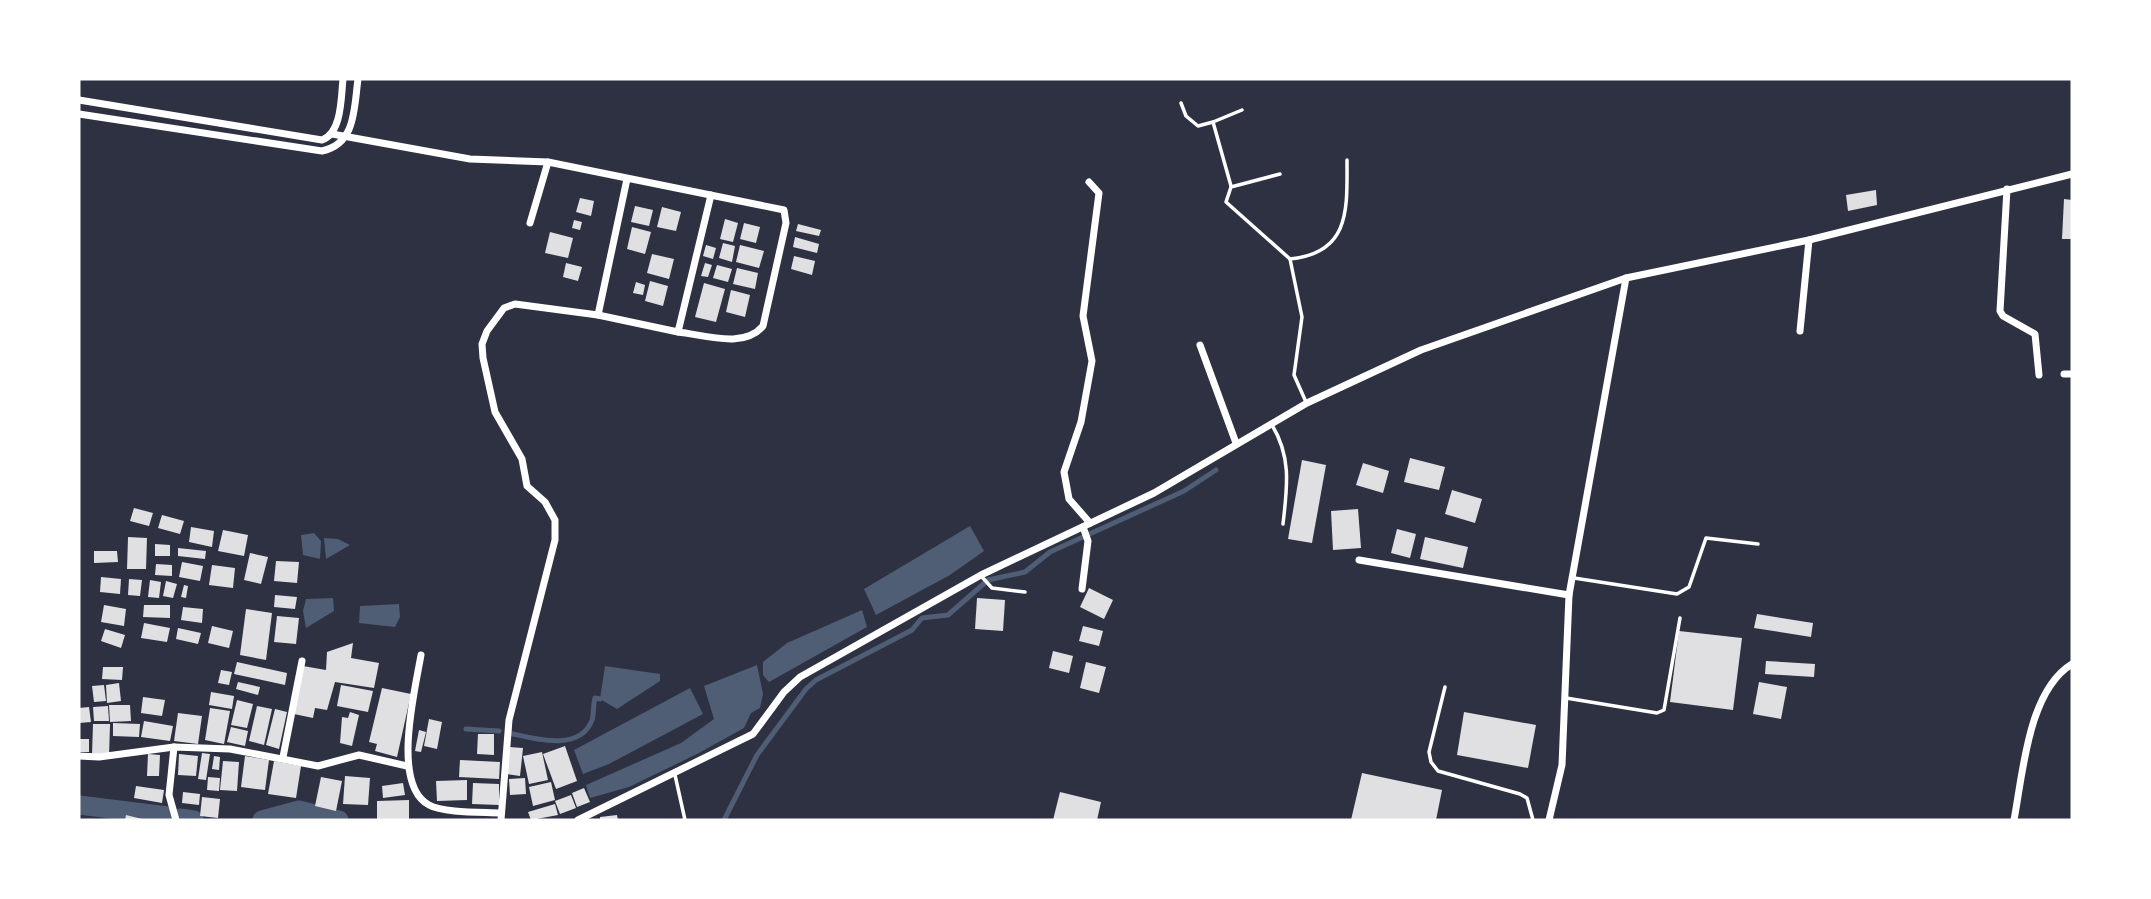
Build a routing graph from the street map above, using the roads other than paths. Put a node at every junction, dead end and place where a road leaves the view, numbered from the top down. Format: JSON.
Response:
{"nodes":[{"id":1,"x":343,"y":79,"type":"edge"},
{"id":2,"x":358,"y":79,"type":"edge"},
{"id":3,"x":79,"y":100,"type":"edge"},
{"id":4,"x":1181,"y":103,"type":"dead end"},
{"id":5,"x":1242,"y":110,"type":"dead end"},
{"id":6,"x":79,"y":114,"type":"edge"},
{"id":7,"x":1213,"y":122,"type":"junction"},
{"id":8,"x":332,"y":134,"type":"junction"},
{"id":9,"x":347,"y":137,"type":"junction"},
{"id":10,"x":1347,"y":160,"type":"dead end"},
{"id":11,"x":548,"y":162,"type":"junction"},
{"id":12,"x":1280,"y":174,"type":"dead end"},
{"id":13,"x":2072,"y":174,"type":"edge"},
{"id":14,"x":627,"y":179,"type":"junction"},
{"id":15,"x":1090,"y":182,"type":"dead end"},
{"id":16,"x":1231,"y":187,"type":"junction"},
{"id":17,"x":2007,"y":189,"type":"junction"},
{"id":18,"x":711,"y":195,"type":"junction"},
{"id":19,"x":530,"y":223,"type":"dead end"},
{"id":20,"x":1809,"y":240,"type":"junction"},
{"id":21,"x":1290,"y":259,"type":"junction"},
{"id":22,"x":1626,"y":278,"type":"junction"},
{"id":23,"x":598,"y":316,"type":"junction"},
{"id":24,"x":678,"y":331,"type":"junction"},
{"id":25,"x":1800,"y":331,"type":"dead end"},
{"id":26,"x":1200,"y":345,"type":"dead end"},
{"id":27,"x":2039,"y":375,"type":"dead end"},
{"id":28,"x":1307,"y":403,"type":"junction"},
{"id":29,"x":1271,"y":424,"type":"junction"},
{"id":30,"x":1236,"y":443,"type":"junction"},
{"id":31,"x":1283,"y":524,"type":"dead end"},
{"id":32,"x":1086,"y":527,"type":"junction"},
{"id":33,"x":1758,"y":544,"type":"dead end"},
{"id":34,"x":1359,"y":560,"type":"dead end"},
{"id":35,"x":982,"y":578,"type":"junction"},
{"id":36,"x":1573,"y":578,"type":"junction"},
{"id":37,"x":1083,"y":589,"type":"dead end"},
{"id":38,"x":1025,"y":592,"type":"dead end"},
{"id":39,"x":1569,"y":595,"type":"junction"},
{"id":40,"x":1680,"y":618,"type":"dead end"},
{"id":41,"x":421,"y":655,"type":"dead end"},
{"id":42,"x":302,"y":661,"type":"dead end"},
{"id":43,"x":2072,"y":664,"type":"edge"},
{"id":44,"x":1445,"y":687,"type":"dead end"},
{"id":45,"x":1566,"y":698,"type":"junction"},
{"id":46,"x":174,"y":747,"type":"junction"},
{"id":47,"x":79,"y":756,"type":"edge"},
{"id":48,"x":283,"y":757,"type":"junction"},
{"id":49,"x":407,"y":766,"type":"junction"},
{"id":50,"x":676,"y":775,"type":"junction"},
{"id":51,"x":501,"y":817,"type":"edge"},
{"id":52,"x":176,"y":820,"type":"edge"},
{"id":53,"x":578,"y":820,"type":"edge"},
{"id":54,"x":685,"y":820,"type":"edge"},
{"id":55,"x":1533,"y":820,"type":"edge"},
{"id":56,"x":1549,"y":820,"type":"edge"},
{"id":57,"x":2014,"y":820,"type":"edge"}],
"edges":[{"from":1,"to":8,"type":"street"},
{"from":2,"to":9,"type":"street"},
{"from":3,"to":8,"type":"street"},
{"from":4,"to":7,"type":"lane"},
{"from":5,"to":7,"type":"lane"},
{"from":6,"to":9,"type":"street"},
{"from":7,"to":16,"type":"lane"},
{"from":8,"to":9,"type":"street"},
{"from":9,"to":11,"type":"street"},
{"from":10,"to":21,"type":"lane"},
{"from":11,"to":14,"type":"street"},
{"from":11,"to":19,"type":"street"},
{"from":12,"to":16,"type":"lane"},
{"from":13,"to":17,"type":"street"},
{"from":14,"to":18,"type":"street"},
{"from":14,"to":23,"type":"street"},
{"from":15,"to":32,"type":"street"},
{"from":16,"to":21,"type":"lane"},
{"from":17,"to":20,"type":"street"},
{"from":17,"to":27,"type":"street"},
{"from":18,"to":24,"type":"street"},
{"from":18,"to":24,"type":"street"},
{"from":20,"to":22,"type":"street"},
{"from":20,"to":25,"type":"street"},
{"from":21,"to":28,"type":"lane"},
{"from":22,"to":28,"type":"street"},
{"from":22,"to":36,"type":"street"},
{"from":23,"to":24,"type":"street"},
{"from":23,"to":51,"type":"street"},
{"from":26,"to":30,"type":"street"},
{"from":28,"to":29,"type":"street"},
{"from":29,"to":30,"type":"street"},
{"from":29,"to":31,"type":"lane"},
{"from":30,"to":32,"type":"street"},
{"from":32,"to":35,"type":"street"},
{"from":32,"to":37,"type":"street"},
{"from":33,"to":36,"type":"lane"},
{"from":34,"to":39,"type":"street"},
{"from":35,"to":38,"type":"lane"},
{"from":35,"to":50,"type":"street"},
{"from":36,"to":39,"type":"street"},
{"from":39,"to":45,"type":"street"},
{"from":40,"to":45,"type":"lane"},
{"from":41,"to":49,"type":"street"},
{"from":42,"to":48,"type":"street"},
{"from":43,"to":57,"type":"street"},
{"from":44,"to":55,"type":"lane"},
{"from":45,"to":56,"type":"street"},
{"from":46,"to":47,"type":"street"},
{"from":46,"to":48,"type":"street"},
{"from":46,"to":52,"type":"street"},
{"from":48,"to":49,"type":"street"},
{"from":49,"to":51,"type":"street"},
{"from":50,"to":53,"type":"street"},
{"from":50,"to":54,"type":"lane"}]}
